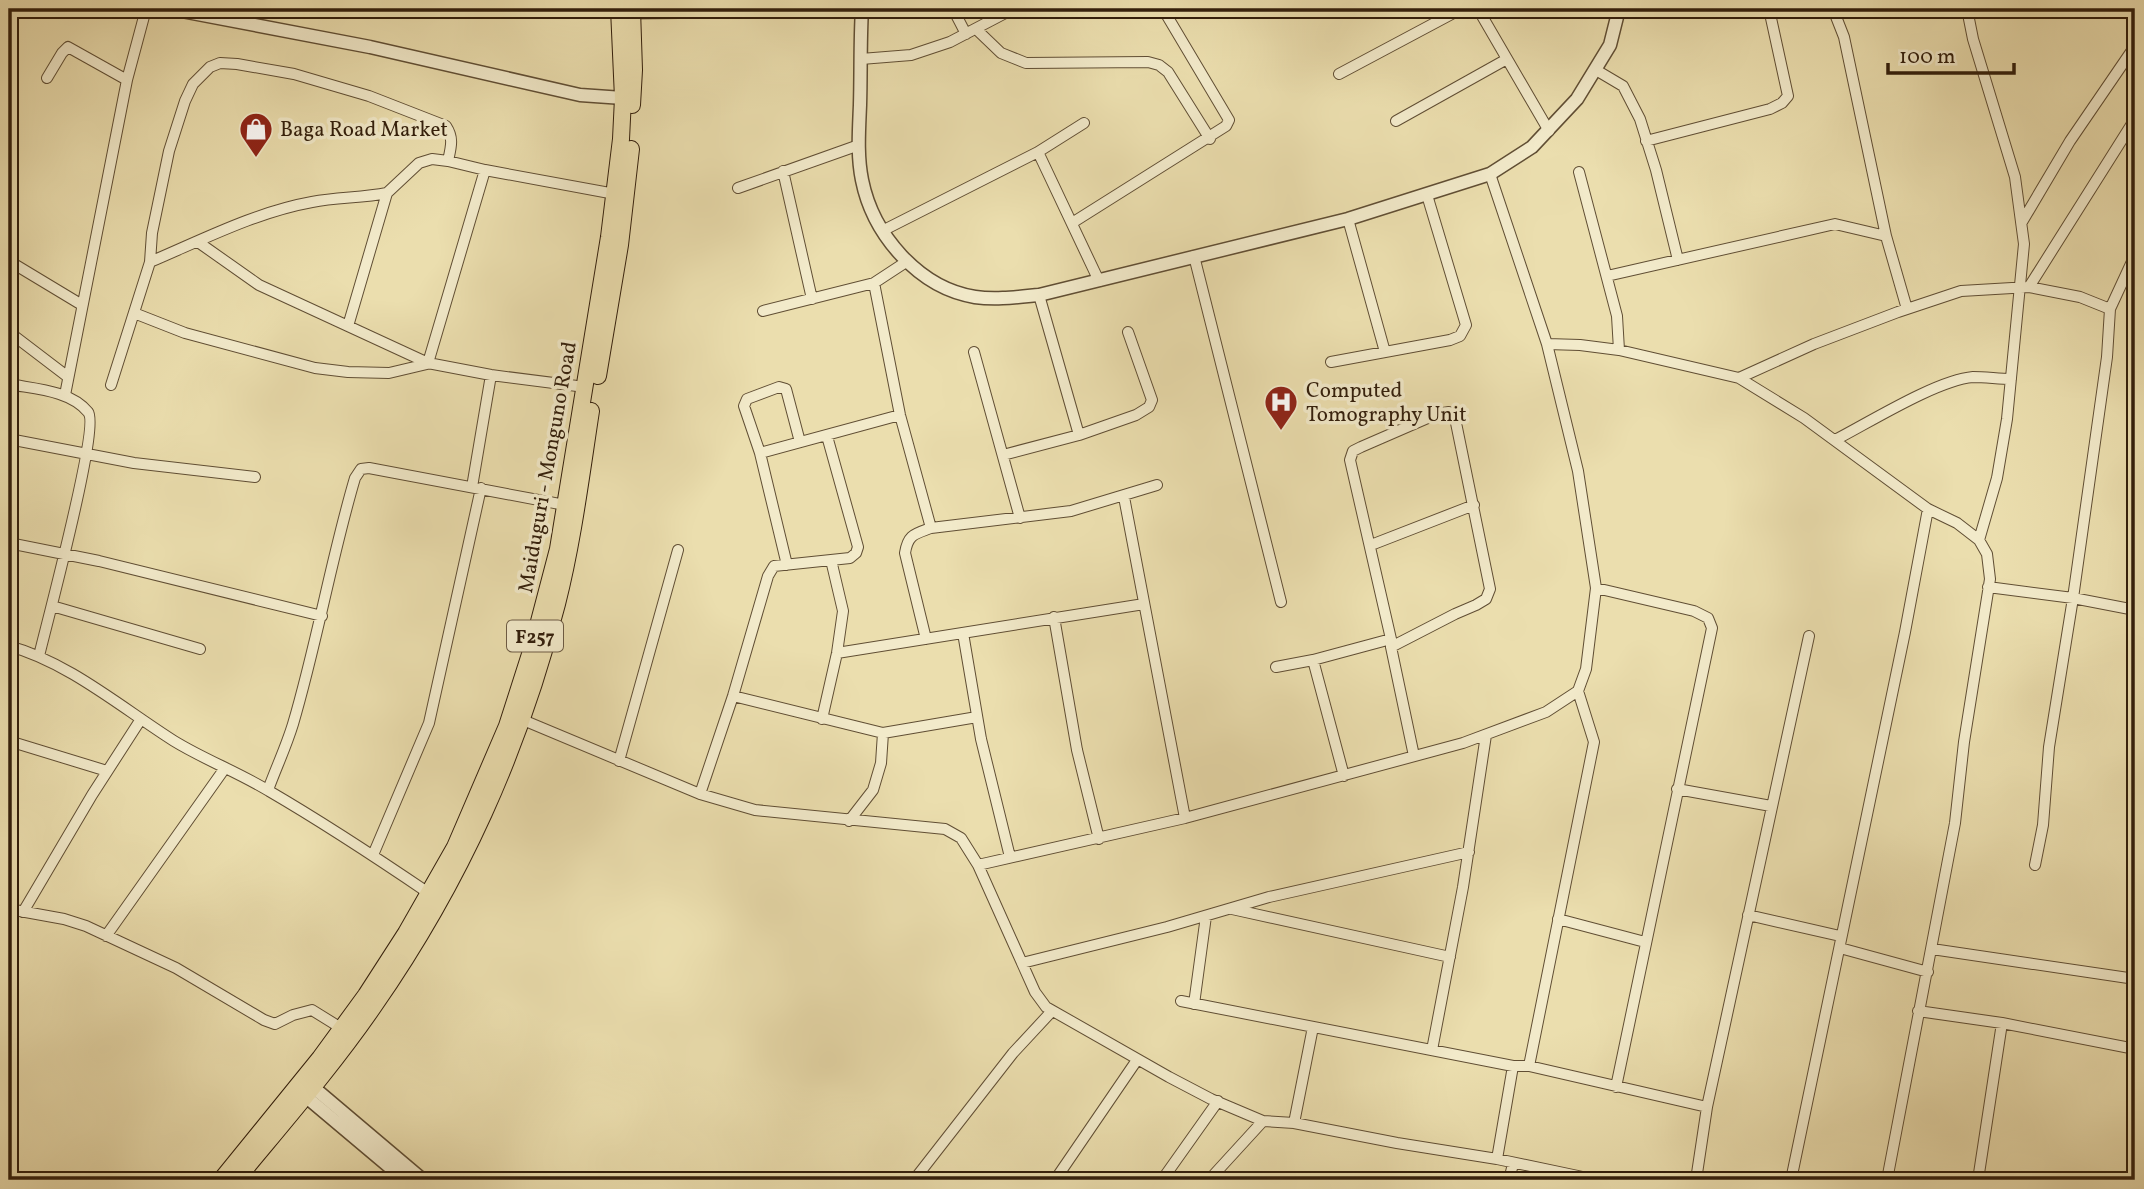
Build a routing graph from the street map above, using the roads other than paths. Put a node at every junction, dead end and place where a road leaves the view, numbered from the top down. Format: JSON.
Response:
{"nodes":[{"id":1,"x":146,"y":9,"type":"edge"},
{"id":2,"x":171,"y":9,"type":"edge"},
{"id":3,"x":953,"y":9,"type":"edge"},
{"id":4,"x":1163,"y":9,"type":"edge"},
{"id":5,"x":1461,"y":9,"type":"edge"},
{"id":6,"x":1478,"y":9,"type":"edge"},
{"id":7,"x":1619,"y":9,"type":"edge"},
{"id":8,"x":1769,"y":9,"type":"edge"},
{"id":9,"x":1833,"y":9,"type":"edge"},
{"id":10,"x":1967,"y":9,"type":"edge"},
{"id":11,"x":625,"y":10,"type":"edge"},
{"id":12,"x":862,"y":10,"type":"edge"},
{"id":13,"x":1007,"y":10,"type":"edge"},
{"id":14,"x":976,"y":29,"type":"junction"},
{"id":15,"x":965,"y":34,"type":"junction"},
{"id":16,"x":2135,"y":46,"type":"edge"},
{"id":17,"x":861,"y":59,"type":"junction"},
{"id":18,"x":1507,"y":59,"type":"junction"},
{"id":19,"x":1597,"y":70,"type":"junction"},
{"id":20,"x":1339,"y":74,"type":"dead end"},
{"id":21,"x":47,"y":78,"type":"dead end"},
{"id":22,"x":127,"y":80,"type":"junction"},
{"id":23,"x":623,"y":98,"type":"junction"},
{"id":24,"x":2135,"y":119,"type":"edge"},
{"id":25,"x":1396,"y":121,"type":"dead end"},
{"id":26,"x":1084,"y":124,"type":"dead end"},
{"id":27,"x":1549,"y":131,"type":"junction"},
{"id":28,"x":1210,"y":139,"type":"junction"},
{"id":29,"x":1646,"y":141,"type":"junction"},
{"id":30,"x":859,"y":145,"type":"junction"},
{"id":31,"x":1038,"y":152,"type":"junction"},
{"id":32,"x":448,"y":161,"type":"junction"},
{"id":33,"x":485,"y":170,"type":"junction"},
{"id":34,"x":783,"y":171,"type":"junction"},
{"id":35,"x":1579,"y":172,"type":"dead end"},
{"id":36,"x":1490,"y":174,"type":"junction"},
{"id":37,"x":738,"y":188,"type":"dead end"},
{"id":38,"x":387,"y":192,"type":"junction"},
{"id":39,"x":615,"y":194,"type":"junction"},
{"id":40,"x":1427,"y":195,"type":"junction"},
{"id":41,"x":1348,"y":219,"type":"junction"},
{"id":42,"x":2022,"y":222,"type":"junction"},
{"id":43,"x":1072,"y":223,"type":"junction"},
{"id":44,"x":883,"y":231,"type":"junction"},
{"id":45,"x":1886,"y":236,"type":"junction"},
{"id":46,"x":198,"y":242,"type":"junction"},
{"id":47,"x":2135,"y":255,"type":"edge"},
{"id":48,"x":1194,"y":256,"type":"junction"},
{"id":49,"x":1678,"y":260,"type":"junction"},
{"id":50,"x":9,"y":261,"type":"edge"},
{"id":51,"x":150,"y":262,"type":"junction"},
{"id":52,"x":906,"y":262,"type":"junction"},
{"id":53,"x":1607,"y":276,"type":"junction"},
{"id":54,"x":1099,"y":281,"type":"junction"},
{"id":55,"x":874,"y":283,"type":"junction"},
{"id":56,"x":2025,"y":287,"type":"junction"},
{"id":57,"x":1039,"y":295,"type":"junction"},
{"id":58,"x":813,"y":299,"type":"junction"},
{"id":59,"x":82,"y":305,"type":"junction"},
{"id":60,"x":1906,"y":309,"type":"junction"},
{"id":61,"x":2110,"y":309,"type":"junction"},
{"id":62,"x":763,"y":311,"type":"dead end"},
{"id":63,"x":134,"y":313,"type":"junction"},
{"id":64,"x":348,"y":327,"type":"junction"},
{"id":65,"x":9,"y":332,"type":"edge"},
{"id":66,"x":1128,"y":332,"type":"dead end"},
{"id":67,"x":1547,"y":344,"type":"junction"},
{"id":68,"x":1619,"y":350,"type":"junction"},
{"id":69,"x":974,"y":352,"type":"dead end"},
{"id":70,"x":1385,"y":352,"type":"junction"},
{"id":71,"x":1331,"y":362,"type":"dead end"},
{"id":72,"x":428,"y":363,"type":"junction"},
{"id":73,"x":491,"y":376,"type":"junction"},
{"id":74,"x":68,"y":377,"type":"junction"},
{"id":75,"x":1739,"y":378,"type":"junction"},
{"id":76,"x":2011,"y":379,"type":"junction"},
{"id":77,"x":9,"y":384,"type":"edge"},
{"id":78,"x":111,"y":385,"type":"dead end"},
{"id":79,"x":585,"y":387,"type":"junction"},
{"id":80,"x":65,"y":395,"type":"junction"},
{"id":81,"x":900,"y":415,"type":"junction"},
{"id":82,"x":1079,"y":435,"type":"junction"},
{"id":83,"x":827,"y":436,"type":"junction"},
{"id":84,"x":9,"y":439,"type":"edge"},
{"id":85,"x":1835,"y":440,"type":"junction"},
{"id":86,"x":800,"y":442,"type":"junction"},
{"id":87,"x":760,"y":453,"type":"junction"},
{"id":88,"x":1003,"y":454,"type":"junction"},
{"id":89,"x":86,"y":455,"type":"junction"},
{"id":90,"x":255,"y":477,"type":"dead end"},
{"id":91,"x":1157,"y":485,"type":"dead end"},
{"id":92,"x":477,"y":487,"type":"junction"},
{"id":93,"x":1124,"y":497,"type":"junction"},
{"id":94,"x":565,"y":505,"type":"junction"},
{"id":95,"x":1474,"y":505,"type":"junction"},
{"id":96,"x":1928,"y":509,"type":"junction"},
{"id":97,"x":1020,"y":518,"type":"junction"},
{"id":98,"x":931,"y":528,"type":"junction"},
{"id":99,"x":1979,"y":540,"type":"junction"},
{"id":100,"x":9,"y":543,"type":"edge"},
{"id":101,"x":1371,"y":545,"type":"junction"},
{"id":102,"x":678,"y":550,"type":"dead end"},
{"id":103,"x":65,"y":554,"type":"junction"},
{"id":104,"x":831,"y":560,"type":"junction"},
{"id":105,"x":788,"y":565,"type":"junction"},
{"id":106,"x":1988,"y":587,"type":"junction"},
{"id":107,"x":1596,"y":588,"type":"junction"},
{"id":108,"x":2073,"y":598,"type":"junction"},
{"id":109,"x":1281,"y":602,"type":"dead end"},
{"id":110,"x":1144,"y":604,"type":"junction"},
{"id":111,"x":51,"y":606,"type":"junction"},
{"id":112,"x":2135,"y":610,"type":"edge"},
{"id":113,"x":322,"y":616,"type":"junction"},
{"id":114,"x":1054,"y":617,"type":"junction"},
{"id":115,"x":963,"y":633,"type":"junction"},
{"id":116,"x":1810,"y":636,"type":"dead end"},
{"id":117,"x":926,"y":639,"type":"junction"},
{"id":118,"x":1391,"y":643,"type":"junction"},
{"id":119,"x":9,"y":646,"type":"edge"},
{"id":120,"x":200,"y":649,"type":"dead end"},
{"id":121,"x":837,"y":653,"type":"junction"},
{"id":122,"x":39,"y":656,"type":"junction"},
{"id":123,"x":1313,"y":660,"type":"junction"},
{"id":124,"x":1276,"y":667,"type":"dead end"},
{"id":125,"x":1578,"y":691,"type":"junction"},
{"id":126,"x":733,"y":696,"type":"junction"},
{"id":127,"x":977,"y":718,"type":"junction"},
{"id":128,"x":141,"y":719,"type":"junction"},
{"id":129,"x":822,"y":719,"type":"junction"},
{"id":130,"x":523,"y":720,"type":"junction"},
{"id":131,"x":883,"y":733,"type":"junction"},
{"id":132,"x":1486,"y":735,"type":"junction"},
{"id":133,"x":9,"y":741,"type":"edge"},
{"id":134,"x":1414,"y":756,"type":"junction"},
{"id":135,"x":619,"y":761,"type":"junction"},
{"id":136,"x":225,"y":768,"type":"junction"},
{"id":137,"x":107,"y":771,"type":"junction"},
{"id":138,"x":1344,"y":776,"type":"junction"},
{"id":139,"x":1677,"y":789,"type":"junction"},
{"id":140,"x":268,"y":790,"type":"junction"},
{"id":141,"x":700,"y":794,"type":"junction"},
{"id":142,"x":1771,"y":806,"type":"junction"},
{"id":143,"x":1185,"y":818,"type":"junction"},
{"id":144,"x":849,"y":821,"type":"junction"},
{"id":145,"x":1099,"y":839,"type":"junction"},
{"id":146,"x":1469,"y":852,"type":"junction"},
{"id":147,"x":373,"y":855,"type":"junction"},
{"id":148,"x":1010,"y":857,"type":"junction"},
{"id":149,"x":978,"y":865,"type":"junction"},
{"id":150,"x":2035,"y":865,"type":"dead end"},
{"id":151,"x":430,"y":894,"type":"junction"},
{"id":152,"x":1231,"y":908,"type":"junction"},
{"id":153,"x":9,"y":909,"type":"edge"},
{"id":154,"x":23,"y":912,"type":"junction"},
{"id":155,"x":1748,"y":915,"type":"junction"},
{"id":156,"x":1206,"y":916,"type":"junction"},
{"id":157,"x":1558,"y":919,"type":"junction"},
{"id":158,"x":106,"y":936,"type":"junction"},
{"id":159,"x":1840,"y":936,"type":"junction"},
{"id":160,"x":1645,"y":942,"type":"junction"},
{"id":161,"x":1840,"y":948,"type":"junction"},
{"id":162,"x":1932,"y":949,"type":"junction"},
{"id":163,"x":1450,"y":957,"type":"junction"},
{"id":164,"x":1022,"y":962,"type":"junction"},
{"id":165,"x":1928,"y":972,"type":"junction"},
{"id":166,"x":2135,"y":979,"type":"edge"},
{"id":167,"x":1181,"y":1001,"type":"dead end"},
{"id":168,"x":1194,"y":1004,"type":"junction"},
{"id":169,"x":1052,"y":1011,"type":"junction"},
{"id":170,"x":1918,"y":1011,"type":"junction"},
{"id":171,"x":2002,"y":1023,"type":"junction"},
{"id":172,"x":1313,"y":1027,"type":"junction"},
{"id":173,"x":341,"y":1028,"type":"junction"},
{"id":174,"x":2135,"y":1049,"type":"edge"},
{"id":175,"x":1432,"y":1050,"type":"junction"},
{"id":176,"x":1137,"y":1060,"type":"junction"},
{"id":177,"x":1513,"y":1066,"type":"junction"},
{"id":178,"x":1529,"y":1066,"type":"junction"},
{"id":179,"x":1616,"y":1087,"type":"junction"},
{"id":180,"x":304,"y":1088,"type":"junction"},
{"id":181,"x":1218,"y":1101,"type":"junction"},
{"id":182,"x":1707,"y":1107,"type":"junction"},
{"id":183,"x":1263,"y":1121,"type":"junction"},
{"id":184,"x":1294,"y":1123,"type":"junction"},
{"id":185,"x":1497,"y":1159,"type":"junction"},
{"id":186,"x":1513,"y":1164,"type":"junction"},
{"id":187,"x":2135,"y":1172,"type":"edge"},
{"id":188,"x":220,"y":1180,"type":"edge"},
{"id":189,"x":236,"y":1180,"type":"edge"},
{"id":190,"x":405,"y":1180,"type":"edge"},
{"id":191,"x":423,"y":1180,"type":"edge"},
{"id":192,"x":914,"y":1180,"type":"edge"},
{"id":193,"x":1055,"y":1180,"type":"edge"},
{"id":194,"x":1163,"y":1180,"type":"edge"},
{"id":195,"x":1209,"y":1180,"type":"edge"},
{"id":196,"x":1509,"y":1180,"type":"edge"},
{"id":197,"x":1597,"y":1180,"type":"edge"},
{"id":198,"x":1696,"y":1180,"type":"edge"},
{"id":199,"x":1791,"y":1180,"type":"edge"},
{"id":200,"x":1887,"y":1180,"type":"edge"},
{"id":201,"x":1978,"y":1180,"type":"edge"},
{"id":202,"x":2134,"y":1180,"type":"edge"}],
"edges":[{"from":1,"to":22,"type":"street"},
{"from":2,"to":23,"type":"street"},
{"from":3,"to":15,"type":"street"},
{"from":4,"to":28,"type":"street"},
{"from":5,"to":20,"type":"street"},
{"from":6,"to":18,"type":"street"},
{"from":7,"to":19,"type":"street"},
{"from":8,"to":29,"type":"street"},
{"from":9,"to":45,"type":"street"},
{"from":10,"to":42,"type":"street"},
{"from":11,"to":12,"type":"street"},
{"from":11,"to":23,"type":"main road","name":"Maiduguri - Monguno Road","number":"F257"},
{"from":11,"to":130,"type":"main road","name":"Maiduguri - Monguno Road","number":"F257"},
{"from":12,"to":17,"type":"street"},
{"from":13,"to":14,"type":"street"},
{"from":14,"to":15,"type":"street"},
{"from":14,"to":28,"type":"street"},
{"from":15,"to":17,"type":"street"},
{"from":16,"to":42,"type":"street"},
{"from":17,"to":30,"type":"street"},
{"from":18,"to":25,"type":"street"},
{"from":18,"to":27,"type":"street"},
{"from":19,"to":27,"type":"street"},
{"from":19,"to":29,"type":"street"},
{"from":21,"to":22,"type":"street"},
{"from":22,"to":59,"type":"street"},
{"from":23,"to":39,"type":"main road","name":"Maiduguri - Monguno Road","number":"F257"},
{"from":24,"to":56,"type":"street"},
{"from":26,"to":31,"type":"street"},
{"from":27,"to":36,"type":"street"},
{"from":28,"to":43,"type":"street"},
{"from":29,"to":49,"type":"street"},
{"from":30,"to":34,"type":"street"},
{"from":30,"to":44,"type":"street"},
{"from":31,"to":43,"type":"street"},
{"from":31,"to":44,"type":"street"},
{"from":32,"to":33,"type":"street"},
{"from":32,"to":38,"type":"street"},
{"from":32,"to":51,"type":"street"},
{"from":33,"to":39,"type":"street"},
{"from":33,"to":72,"type":"street"},
{"from":34,"to":37,"type":"street"},
{"from":34,"to":58,"type":"street"},
{"from":35,"to":53,"type":"street"},
{"from":36,"to":40,"type":"street"},
{"from":36,"to":67,"type":"street"},
{"from":38,"to":46,"type":"street"},
{"from":38,"to":64,"type":"street"},
{"from":39,"to":79,"type":"main road","name":"Maiduguri - Monguno Road","number":"F257"},
{"from":40,"to":41,"type":"street"},
{"from":40,"to":70,"type":"street"},
{"from":41,"to":48,"type":"street"},
{"from":41,"to":70,"type":"street"},
{"from":42,"to":56,"type":"street"},
{"from":43,"to":54,"type":"street"},
{"from":44,"to":52,"type":"street"},
{"from":45,"to":49,"type":"street"},
{"from":45,"to":60,"type":"street"},
{"from":46,"to":51,"type":"street"},
{"from":46,"to":64,"type":"street"},
{"from":47,"to":61,"type":"street"},
{"from":48,"to":54,"type":"street"},
{"from":48,"to":109,"type":"street"},
{"from":49,"to":53,"type":"street"},
{"from":50,"to":59,"type":"street"},
{"from":51,"to":63,"type":"street"},
{"from":52,"to":55,"type":"street"},
{"from":52,"to":57,"type":"street"},
{"from":53,"to":68,"type":"street"},
{"from":54,"to":57,"type":"street"},
{"from":55,"to":58,"type":"street"},
{"from":55,"to":81,"type":"street"},
{"from":56,"to":60,"type":"street"},
{"from":56,"to":61,"type":"street"},
{"from":56,"to":76,"type":"street"},
{"from":57,"to":82,"type":"street"},
{"from":58,"to":62,"type":"street"},
{"from":59,"to":74,"type":"street"},
{"from":60,"to":75,"type":"street"},
{"from":61,"to":108,"type":"street"},
{"from":63,"to":72,"type":"street"},
{"from":63,"to":78,"type":"street"},
{"from":64,"to":72,"type":"street"},
{"from":65,"to":74,"type":"street"},
{"from":66,"to":82,"type":"street"},
{"from":67,"to":68,"type":"street"},
{"from":67,"to":107,"type":"street"},
{"from":68,"to":75,"type":"street"},
{"from":69,"to":88,"type":"street"},
{"from":70,"to":71,"type":"street"},
{"from":72,"to":73,"type":"street"},
{"from":73,"to":79,"type":"street"},
{"from":73,"to":92,"type":"street"},
{"from":74,"to":80,"type":"street"},
{"from":75,"to":85,"type":"street"},
{"from":76,"to":85,"type":"street"},
{"from":76,"to":99,"type":"street"},
{"from":77,"to":80,"type":"street"},
{"from":79,"to":94,"type":"main road","name":"Maiduguri - Monguno Road","number":"F257"},
{"from":80,"to":89,"type":"street"},
{"from":81,"to":83,"type":"street"},
{"from":81,"to":98,"type":"street"},
{"from":82,"to":88,"type":"street"},
{"from":83,"to":86,"type":"street"},
{"from":83,"to":104,"type":"street"},
{"from":84,"to":89,"type":"street"},
{"from":85,"to":96,"type":"street"},
{"from":86,"to":87,"type":"street"},
{"from":86,"to":87,"type":"street"},
{"from":87,"to":105,"type":"street"},
{"from":88,"to":97,"type":"street"},
{"from":89,"to":90,"type":"street"},
{"from":89,"to":103,"type":"street"},
{"from":91,"to":93,"type":"street"},
{"from":92,"to":94,"type":"street"},
{"from":92,"to":113,"type":"street"},
{"from":92,"to":147,"type":"street"},
{"from":93,"to":97,"type":"street"},
{"from":93,"to":110,"type":"street"},
{"from":94,"to":151,"type":"main road","name":"Maiduguri - Monguno Road","number":"F257"},
{"from":95,"to":101,"type":"street"},
{"from":95,"to":101,"type":"street"},
{"from":95,"to":118,"type":"street"},
{"from":96,"to":99,"type":"street"},
{"from":96,"to":159,"type":"street"},
{"from":97,"to":98,"type":"street"},
{"from":98,"to":117,"type":"street"},
{"from":99,"to":106,"type":"street"},
{"from":100,"to":103,"type":"street"},
{"from":101,"to":118,"type":"street"},
{"from":102,"to":135,"type":"street"},
{"from":103,"to":111,"type":"street"},
{"from":103,"to":113,"type":"street"},
{"from":104,"to":105,"type":"street"},
{"from":104,"to":121,"type":"street"},
{"from":105,"to":126,"type":"street"},
{"from":106,"to":108,"type":"street"},
{"from":106,"to":162,"type":"street"},
{"from":107,"to":125,"type":"street"},
{"from":107,"to":139,"type":"street"},
{"from":108,"to":112,"type":"street"},
{"from":108,"to":150,"type":"street"},
{"from":110,"to":114,"type":"street"},
{"from":110,"to":143,"type":"street"},
{"from":111,"to":120,"type":"street"},
{"from":111,"to":122,"type":"street"},
{"from":113,"to":140,"type":"street"},
{"from":114,"to":115,"type":"street"},
{"from":114,"to":145,"type":"street"},
{"from":115,"to":117,"type":"street"},
{"from":115,"to":127,"type":"street"},
{"from":116,"to":142,"type":"street"},
{"from":117,"to":121,"type":"street"},
{"from":118,"to":123,"type":"street"},
{"from":118,"to":134,"type":"street"},
{"from":119,"to":122,"type":"street"},
{"from":121,"to":129,"type":"street"},
{"from":122,"to":128,"type":"street"},
{"from":123,"to":124,"type":"street"},
{"from":123,"to":138,"type":"street"},
{"from":125,"to":132,"type":"street"},
{"from":125,"to":157,"type":"street"},
{"from":126,"to":129,"type":"street"},
{"from":126,"to":141,"type":"street"},
{"from":127,"to":131,"type":"street"},
{"from":127,"to":148,"type":"street"},
{"from":128,"to":136,"type":"street"},
{"from":128,"to":137,"type":"street"},
{"from":129,"to":131,"type":"street"},
{"from":130,"to":135,"type":"street"},
{"from":130,"to":180,"type":"main road","name":"Maiduguri - Monguno Road","number":"F257"},
{"from":131,"to":144,"type":"street"},
{"from":132,"to":134,"type":"street"},
{"from":132,"to":146,"type":"street"},
{"from":133,"to":137,"type":"street"},
{"from":134,"to":138,"type":"street"},
{"from":135,"to":141,"type":"street"},
{"from":136,"to":140,"type":"street"},
{"from":136,"to":158,"type":"street"},
{"from":137,"to":154,"type":"street"},
{"from":138,"to":143,"type":"street"},
{"from":139,"to":142,"type":"street"},
{"from":139,"to":160,"type":"street"},
{"from":140,"to":147,"type":"street"},
{"from":141,"to":144,"type":"street"},
{"from":142,"to":155,"type":"street"},
{"from":143,"to":145,"type":"street"},
{"from":144,"to":149,"type":"street"},
{"from":145,"to":148,"type":"street"},
{"from":146,"to":152,"type":"street"},
{"from":146,"to":163,"type":"street"},
{"from":147,"to":151,"type":"street"},
{"from":148,"to":149,"type":"street"},
{"from":149,"to":164,"type":"street"},
{"from":151,"to":173,"type":"main road","name":"Maiduguri - Monguno Road","number":"F257"},
{"from":152,"to":156,"type":"street"},
{"from":152,"to":163,"type":"street"},
{"from":153,"to":154,"type":"street"},
{"from":154,"to":158,"type":"street"},
{"from":155,"to":159,"type":"street"},
{"from":155,"to":182,"type":"street"},
{"from":156,"to":164,"type":"street"},
{"from":156,"to":168,"type":"street"},
{"from":157,"to":160,"type":"street"},
{"from":157,"to":178,"type":"street"},
{"from":158,"to":173,"type":"street"},
{"from":159,"to":161,"type":"street"},
{"from":160,"to":179,"type":"street"},
{"from":161,"to":165,"type":"street"},
{"from":161,"to":199,"type":"street"},
{"from":162,"to":165,"type":"street"},
{"from":162,"to":166,"type":"street"},
{"from":163,"to":175,"type":"street"},
{"from":164,"to":169,"type":"street"},
{"from":165,"to":170,"type":"street"},
{"from":167,"to":168,"type":"street"},
{"from":168,"to":172,"type":"street"},
{"from":169,"to":176,"type":"street"},
{"from":169,"to":192,"type":"street"},
{"from":170,"to":171,"type":"street"},
{"from":170,"to":200,"type":"street"},
{"from":171,"to":174,"type":"street"},
{"from":171,"to":201,"type":"street"},
{"from":172,"to":175,"type":"street"},
{"from":172,"to":184,"type":"street"},
{"from":173,"to":180,"type":"main road","name":"Maiduguri - Monguno Road","number":"F257"},
{"from":175,"to":177,"type":"street"},
{"from":176,"to":181,"type":"street"},
{"from":176,"to":193,"type":"street"},
{"from":177,"to":178,"type":"street"},
{"from":177,"to":185,"type":"street"},
{"from":178,"to":179,"type":"street"},
{"from":179,"to":182,"type":"street"},
{"from":180,"to":188,"type":"main road","name":"Maiduguri - Monguno Road","number":"F257"},
{"from":180,"to":189,"type":"main road","name":"Maiduguri - Monguno Road","number":"F257"},
{"from":180,"to":190,"type":"street"},
{"from":180,"to":191,"type":"street"},
{"from":181,"to":183,"type":"street"},
{"from":181,"to":194,"type":"street"},
{"from":182,"to":198,"type":"street"},
{"from":183,"to":184,"type":"street"},
{"from":183,"to":195,"type":"street"},
{"from":184,"to":185,"type":"street"},
{"from":185,"to":186,"type":"street"},
{"from":186,"to":196,"type":"street"},
{"from":186,"to":197,"type":"street"},
{"from":187,"to":202,"type":"street"}]}
